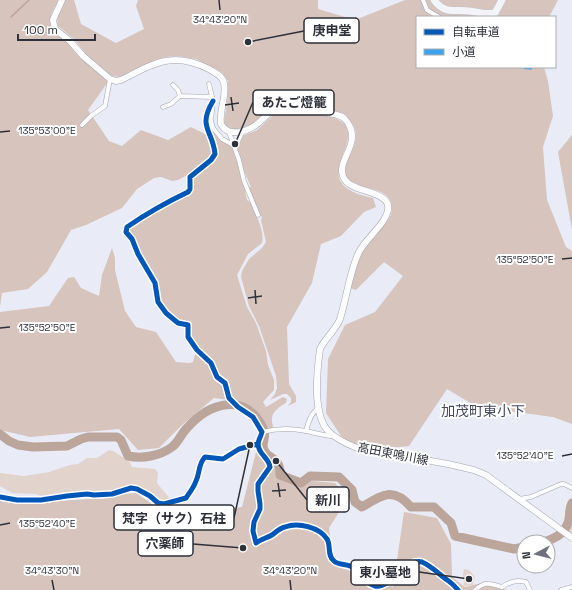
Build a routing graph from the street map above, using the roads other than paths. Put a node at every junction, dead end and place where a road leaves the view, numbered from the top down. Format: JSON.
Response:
{"nodes":[{"id":1,"x":62,"y":0,"type":"edge"},
{"id":2,"x":423,"y":0,"type":"edge"},
{"id":3,"x":434,"y":0,"type":"edge"},
{"id":4,"x":502,"y":0,"type":"edge"},
{"id":5,"x":437,"y":16,"type":"edge"},
{"id":6,"x":110,"y":80,"type":"junction"},
{"id":7,"x":209,"y":84,"type":"dead end"},
{"id":8,"x":174,"y":85,"type":"dead end"},
{"id":9,"x":180,"y":96,"type":"junction"},
{"id":10,"x":213,"y":99,"type":"junction"},
{"id":11,"x":163,"y":107,"type":"dead end"},
{"id":12,"x":82,"y":125,"type":"dead end"},
{"id":13,"x":243,"y":131,"type":"junction"},
{"id":14,"x":229,"y":132,"type":"junction"},
{"id":15,"x":233,"y":145,"type":"junction"},
{"id":16,"x":258,"y":215,"type":"dead end"},
{"id":17,"x":319,"y":408,"type":"junction"},
{"id":18,"x":306,"y":431,"type":"junction"},
{"id":19,"x":262,"y":432,"type":"junction"},
{"id":20,"x":335,"y":436,"type":"junction"},
{"id":21,"x":258,"y":444,"type":"junction"},
{"id":22,"x":572,"y":488,"type":"edge"},
{"id":23,"x":0,"y":497,"type":"edge"},
{"id":24,"x":519,"y":498,"type":"junction"},
{"id":25,"x":572,"y":538,"type":"edge"},
{"id":26,"x":572,"y":587,"type":"edge"},
{"id":27,"x":458,"y":590,"type":"edge"},
{"id":28,"x":474,"y":590,"type":"edge"},
{"id":29,"x":530,"y":590,"type":"edge"},
{"id":30,"x":561,"y":590,"type":"edge"}],
"edges":[{"from":1,"to":6,"type":"main road"},
{"from":2,"to":5,"type":"street"},
{"from":3,"to":4,"type":"main road"},
{"from":6,"to":12,"type":"street"},
{"from":6,"to":14,"type":"main road"},
{"from":7,"to":10,"type":"street"},
{"from":8,"to":9,"type":"street"},
{"from":9,"to":10,"type":"street"},
{"from":9,"to":11,"type":"street"},
{"from":10,"to":15,"type":"street"},
{"from":10,"to":19,"type":"street"},
{"from":13,"to":14,"type":"main road","name":"高田東鳴川線"},
{"from":13,"to":15,"type":"street"},
{"from":13,"to":17,"type":"main road","name":"高田東鳴川線"},
{"from":14,"to":15,"type":"street"},
{"from":15,"to":16,"type":"street"},
{"from":17,"to":18,"type":"street"},
{"from":17,"to":20,"type":"main road","name":"高田東鳴川線"},
{"from":18,"to":19,"type":"street"},
{"from":18,"to":20,"type":"street"},
{"from":19,"to":21,"type":"street"},
{"from":20,"to":24,"type":"main road","name":"高田東鳴川線"},
{"from":21,"to":23,"type":"street"},
{"from":21,"to":27,"type":"street"},
{"from":22,"to":24,"type":"street"},
{"from":24,"to":25,"type":"main road","name":"高田東鳴川線"},
{"from":26,"to":30,"type":"street"},
{"from":28,"to":29,"type":"street"}]}
